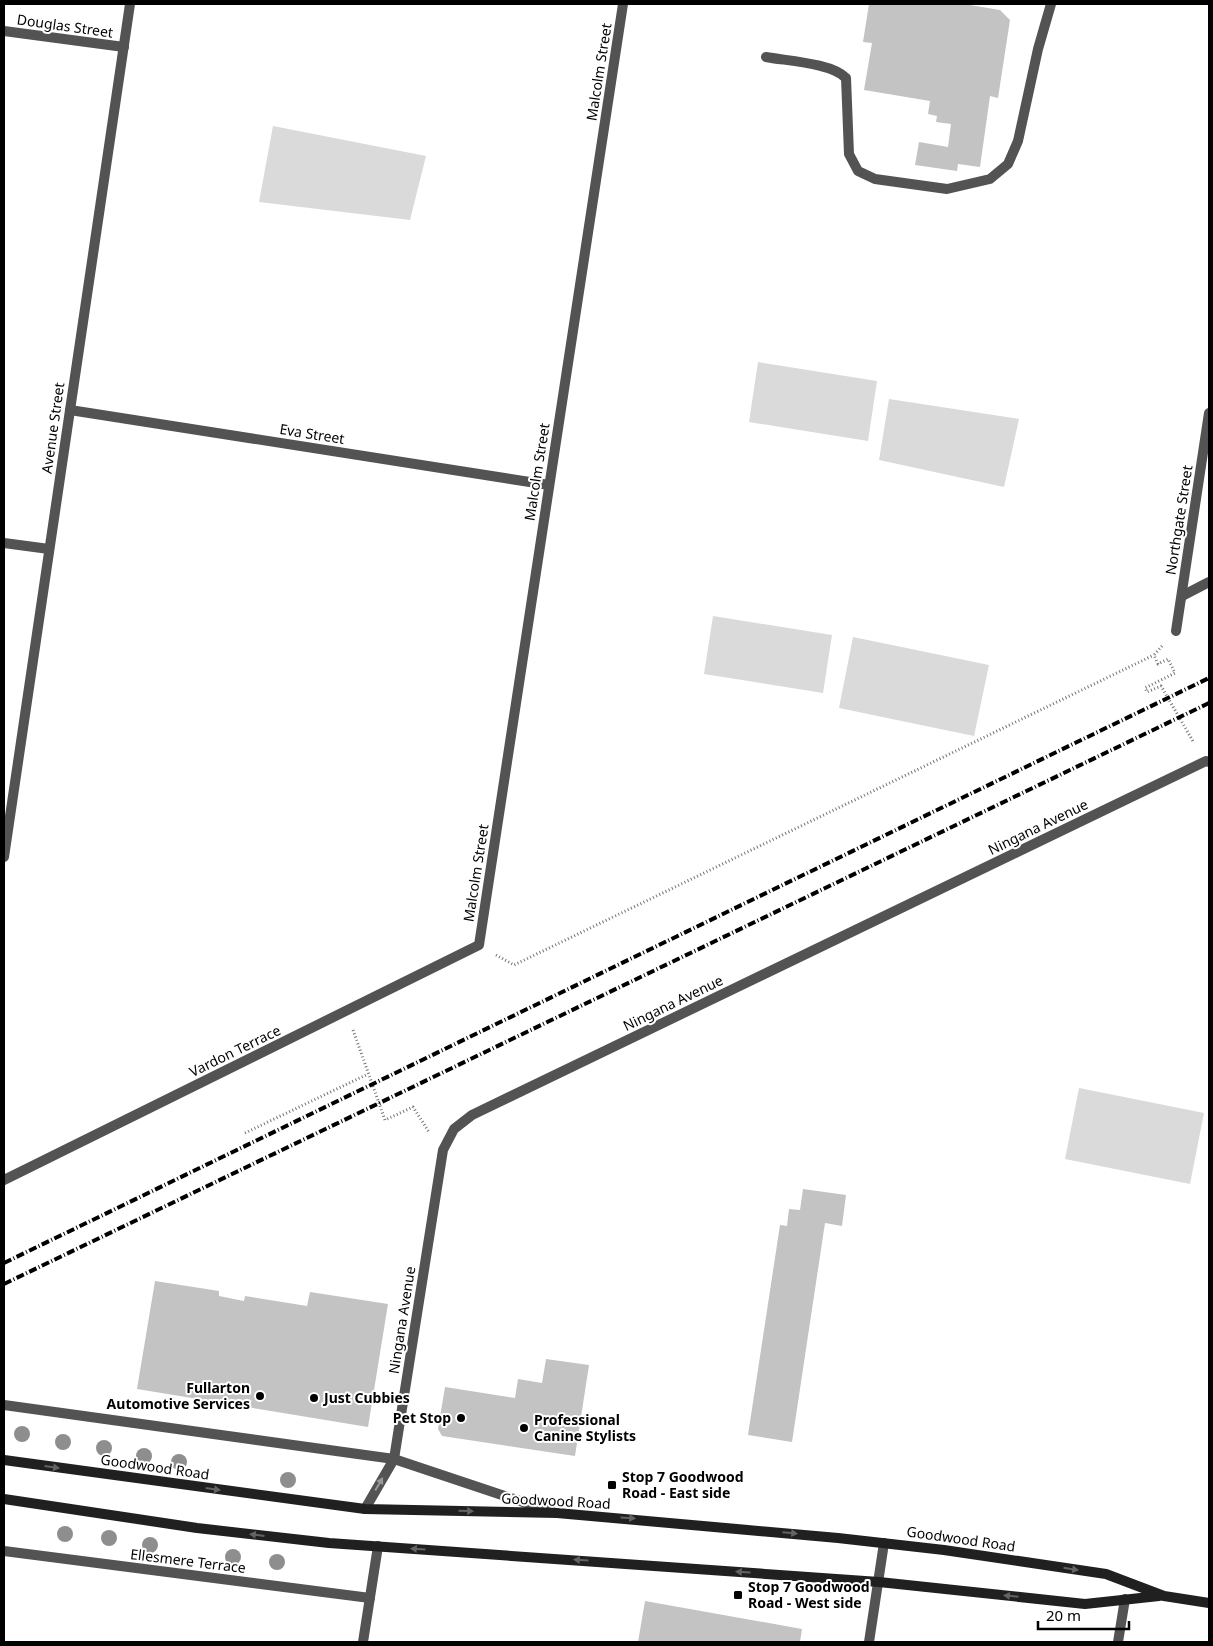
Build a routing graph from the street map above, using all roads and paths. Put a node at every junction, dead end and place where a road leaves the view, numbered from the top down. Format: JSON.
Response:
{"nodes":[{"id":1,"x":130,"y":4,"type":"edge"},
{"id":2,"x":623,"y":4,"type":"edge"},
{"id":3,"x":1050,"y":4,"type":"edge"},
{"id":4,"x":4,"y":31,"type":"edge"},
{"id":5,"x":124,"y":47,"type":"junction"},
{"id":6,"x":766,"y":57,"type":"dead end"},
{"id":7,"x":70,"y":410,"type":"junction"},
{"id":8,"x":1209,"y":413,"type":"edge"},
{"id":9,"x":549,"y":485,"type":"junction"},
{"id":10,"x":4,"y":543,"type":"edge"},
{"id":11,"x":49,"y":549,"type":"junction"},
{"id":12,"x":1209,"y":582,"type":"edge"},
{"id":13,"x":1182,"y":596,"type":"junction"},
{"id":14,"x":1176,"y":631,"type":"joint"},
{"id":15,"x":1154,"y":655,"type":"junction"},
{"id":16,"x":1208,"y":762,"type":"edge"},
{"id":17,"x":4,"y":857,"type":"edge"},
{"id":18,"x":479,"y":945,"type":"junction"},
{"id":19,"x":347,"y":1011,"type":"junction"},
{"id":20,"x":368,"y":1074,"type":"junction"},
{"id":21,"x":245,"y":1133,"type":"dead end"},
{"id":22,"x":443,"y":1150,"type":"junction"},
{"id":23,"x":4,"y":1180,"type":"edge"},
{"id":24,"x":4,"y":1405,"type":"edge"},
{"id":25,"x":394,"y":1459,"type":"junction"},
{"id":26,"x":4,"y":1460,"type":"edge"},
{"id":27,"x":4,"y":1499,"type":"edge"},
{"id":28,"x":365,"y":1509,"type":"junction"},
{"id":29,"x":557,"y":1513,"type":"junction"},
{"id":30,"x":884,"y":1543,"type":"junction"},
{"id":31,"x":378,"y":1546,"type":"junction"},
{"id":32,"x":4,"y":1550,"type":"edge"},
{"id":33,"x":878,"y":1582,"type":"junction"},
{"id":34,"x":1164,"y":1596,"type":"junction"},
{"id":35,"x":370,"y":1598,"type":"junction"},
{"id":36,"x":1125,"y":1599,"type":"junction"},
{"id":37,"x":1209,"y":1603,"type":"edge"},
{"id":38,"x":363,"y":1642,"type":"edge"},
{"id":39,"x":869,"y":1642,"type":"edge"},
{"id":40,"x":1118,"y":1642,"type":"edge"}],
"edges":[{"from":1,"to":5,"type":"street","name":"Avenue Street"},
{"from":2,"to":9,"type":"street","name":"Malcolm Street"},
{"from":3,"to":6,"type":"street"},
{"from":4,"to":5,"type":"street","name":"Douglas Street"},
{"from":5,"to":7,"type":"street","name":"Avenue Street"},
{"from":7,"to":9,"type":"street","name":"Eva Street"},
{"from":7,"to":11,"type":"street","name":"Avenue Street"},
{"from":8,"to":13,"type":"street","name":"Northgate Street"},
{"from":9,"to":18,"type":"street","name":"Malcolm Street"},
{"from":10,"to":11,"type":"street"},
{"from":11,"to":17,"type":"street","name":"Avenue Street"},
{"from":12,"to":13,"type":"street"},
{"from":13,"to":14,"type":"street","name":"Northgate Street"},
{"from":14,"to":15,"type":"path"},
{"from":15,"to":16,"type":"path"},
{"from":15,"to":18,"type":"path"},
{"from":16,"to":22,"type":"street","name":"Ningana Avenue"},
{"from":18,"to":19,"type":"street","name":"Vardon Terrace"},
{"from":19,"to":20,"type":"path"},
{"from":19,"to":23,"type":"street","name":"Vardon Terrace"},
{"from":20,"to":21,"type":"path"},
{"from":20,"to":22,"type":"path"},
{"from":22,"to":25,"type":"street","name":"Ningana Avenue"},
{"from":24,"to":25,"type":"street"},
{"from":28,"to":25,"type":"street","name":"Ningana Avenue","one_way":true},
{"from":25,"to":29,"type":"street"},
{"from":26,"to":28,"type":"main road","name":"Goodwood Road","one_way":true},
{"from":31,"to":27,"type":"main road","name":"Goodwood Road","one_way":true},
{"from":28,"to":29,"type":"main road","name":"Goodwood Road","one_way":true},
{"from":29,"to":30,"type":"main road","name":"Goodwood Road","one_way":true},
{"from":30,"to":33,"type":"street"},
{"from":30,"to":34,"type":"main road","name":"Goodwood Road","one_way":true},
{"from":33,"to":31,"type":"main road","name":"Goodwood Road","one_way":true},
{"from":31,"to":35,"type":"street"},
{"from":32,"to":35,"type":"street","name":"Ellesmere Terrace"},
{"from":36,"to":33,"type":"main road","name":"Goodwood Road","one_way":true},
{"from":33,"to":39,"type":"street"},
{"from":34,"to":36,"type":"main road","name":"Goodwood Road"},
{"from":34,"to":37,"type":"main road","name":"Goodwood Road"},
{"from":35,"to":38,"type":"street"},
{"from":36,"to":40,"type":"street"}]}
